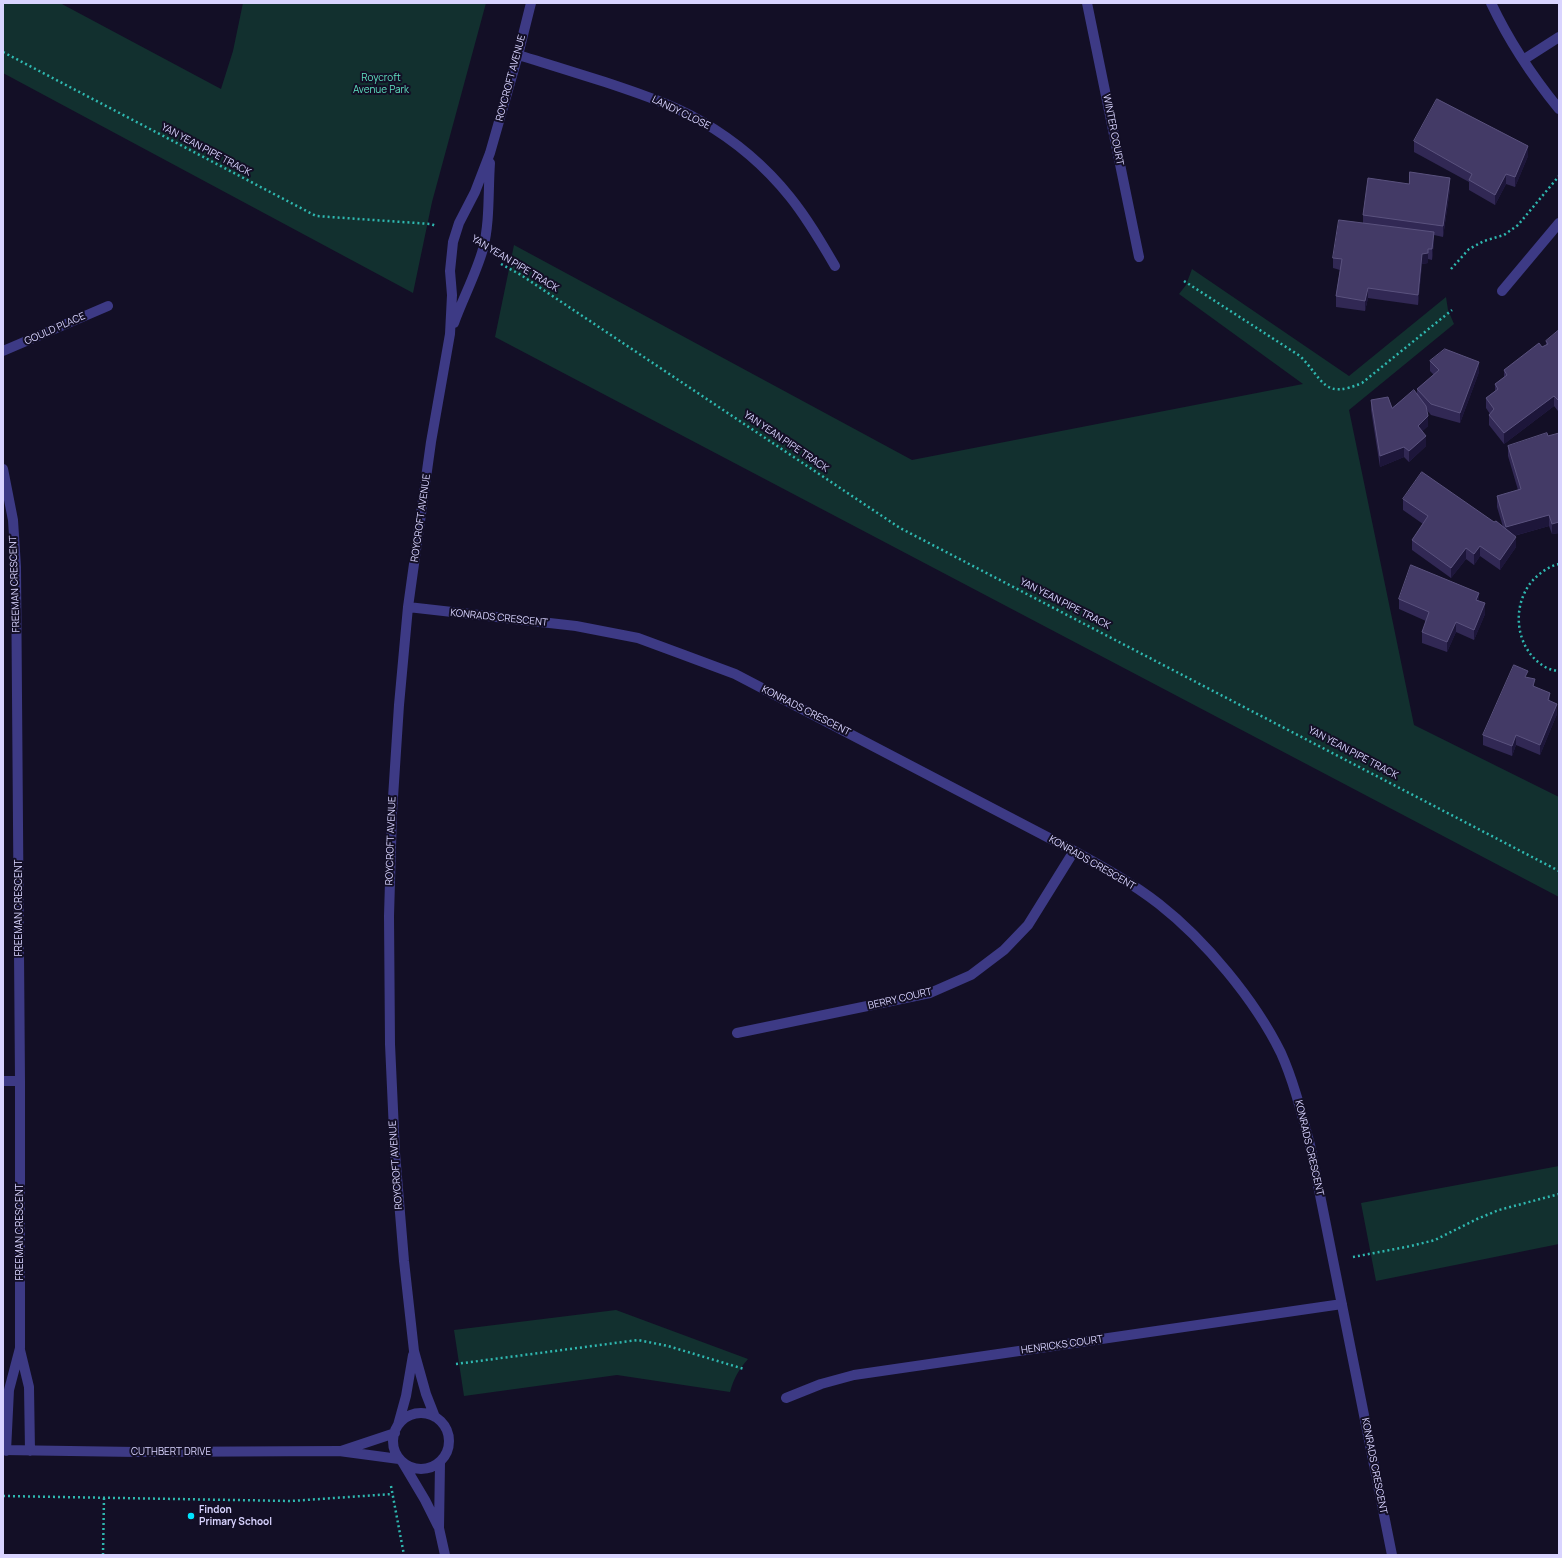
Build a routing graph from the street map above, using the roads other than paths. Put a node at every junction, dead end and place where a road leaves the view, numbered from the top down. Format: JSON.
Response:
{"nodes":[{"id":1,"x":531,"y":3,"type":"edge"},
{"id":2,"x":1087,"y":3,"type":"edge"},
{"id":3,"x":1491,"y":3,"type":"edge"},
{"id":4,"x":1559,"y":37,"type":"edge"},
{"id":5,"x":518,"y":55,"type":"junction"},
{"id":6,"x":1523,"y":60,"type":"junction"},
{"id":7,"x":1559,"y":109,"type":"edge"},
{"id":8,"x":490,"y":153,"type":"junction"},
{"id":9,"x":1559,"y":223,"type":"edge"},
{"id":10,"x":1139,"y":257,"type":"dead end"},
{"id":11,"x":835,"y":266,"type":"dead end"},
{"id":12,"x":1502,"y":291,"type":"dead end"},
{"id":13,"x":108,"y":306,"type":"dead end"},
{"id":14,"x":450,"y":334,"type":"junction"},
{"id":15,"x":3,"y":352,"type":"edge"},
{"id":16,"x":3,"y":469,"type":"edge"},
{"id":17,"x":408,"y":608,"type":"junction"},
{"id":18,"x":1074,"y":850,"type":"junction"},
{"id":19,"x":737,"y":1033,"type":"dead end"},
{"id":20,"x":3,"y":1081,"type":"edge"},
{"id":21,"x":20,"y":1081,"type":"junction"},
{"id":22,"x":1342,"y":1304,"type":"junction"},
{"id":23,"x":20,"y":1348,"type":"junction"},
{"id":24,"x":414,"y":1351,"type":"junction"},
{"id":25,"x":786,"y":1398,"type":"dead end"},
{"id":26,"x":435,"y":1417,"type":"junction"},
{"id":27,"x":396,"y":1430,"type":"junction"},
{"id":28,"x":5,"y":1451,"type":"edge"},
{"id":29,"x":30,"y":1451,"type":"junction"},
{"id":30,"x":339,"y":1451,"type":"junction"},
{"id":31,"x":401,"y":1460,"type":"junction"},
{"id":32,"x":440,"y":1462,"type":"junction"},
{"id":33,"x":439,"y":1528,"type":"junction"},
{"id":34,"x":445,"y":1555,"type":"edge"},
{"id":35,"x":1392,"y":1555,"type":"edge"}],
"edges":[{"from":1,"to":5,"type":"street","name":"ROYCROFT AVENUE"},
{"from":2,"to":10,"type":"street","name":"WINTER COURT"},
{"from":3,"to":6,"type":"street"},
{"from":4,"to":6,"type":"street"},
{"from":5,"to":8,"type":"street","name":"ROYCROFT AVENUE"},
{"from":5,"to":11,"type":"street","name":"LANDY CLOSE"},
{"from":6,"to":7,"type":"street"},
{"from":8,"to":14,"type":"street","name":"ROYCROFT AVENUE"},
{"from":8,"to":14,"type":"street","name":"ROYCROFT AVENUE"},
{"from":9,"to":12,"type":"street"},
{"from":13,"to":15,"type":"street","name":"GOULD PLACE"},
{"from":14,"to":17,"type":"street","name":"ROYCROFT AVENUE"},
{"from":16,"to":21,"type":"street","name":"FREEMAN CRESCENT"},
{"from":17,"to":18,"type":"street","name":"KONRADS CRESCENT"},
{"from":17,"to":24,"type":"street","name":"ROYCROFT AVENUE"},
{"from":18,"to":19,"type":"street","name":"BERRY COURT"},
{"from":18,"to":22,"type":"street","name":"KONRADS CRESCENT"},
{"from":20,"to":21,"type":"street"},
{"from":21,"to":23,"type":"street","name":"FREEMAN CRESCENT"},
{"from":22,"to":25,"type":"street","name":"HENRICKS COURT"},
{"from":22,"to":35,"type":"street","name":"KONRADS CRESCENT"},
{"from":23,"to":28,"type":"street","name":"FREEMAN CRESCENT"},
{"from":23,"to":29,"type":"street","name":"FREEMAN CRESCENT"},
{"from":24,"to":26,"type":"street","name":"ROYCROFT AVENUE"},
{"from":24,"to":27,"type":"street","name":"ROYCROFT AVENUE"},
{"from":26,"to":27,"type":"street"},
{"from":26,"to":32,"type":"street"},
{"from":27,"to":30,"type":"street","name":"CUTHBERT DRIVE"},
{"from":27,"to":31,"type":"street"},
{"from":28,"to":29,"type":"street","name":"CUTHBERT DRIVE"},
{"from":29,"to":30,"type":"street","name":"CUTHBERT DRIVE"},
{"from":30,"to":31,"type":"street","name":"CUTHBERT DRIVE"},
{"from":31,"to":32,"type":"street"},
{"from":31,"to":33,"type":"street"},
{"from":32,"to":33,"type":"street"},
{"from":33,"to":34,"type":"street"}]}
